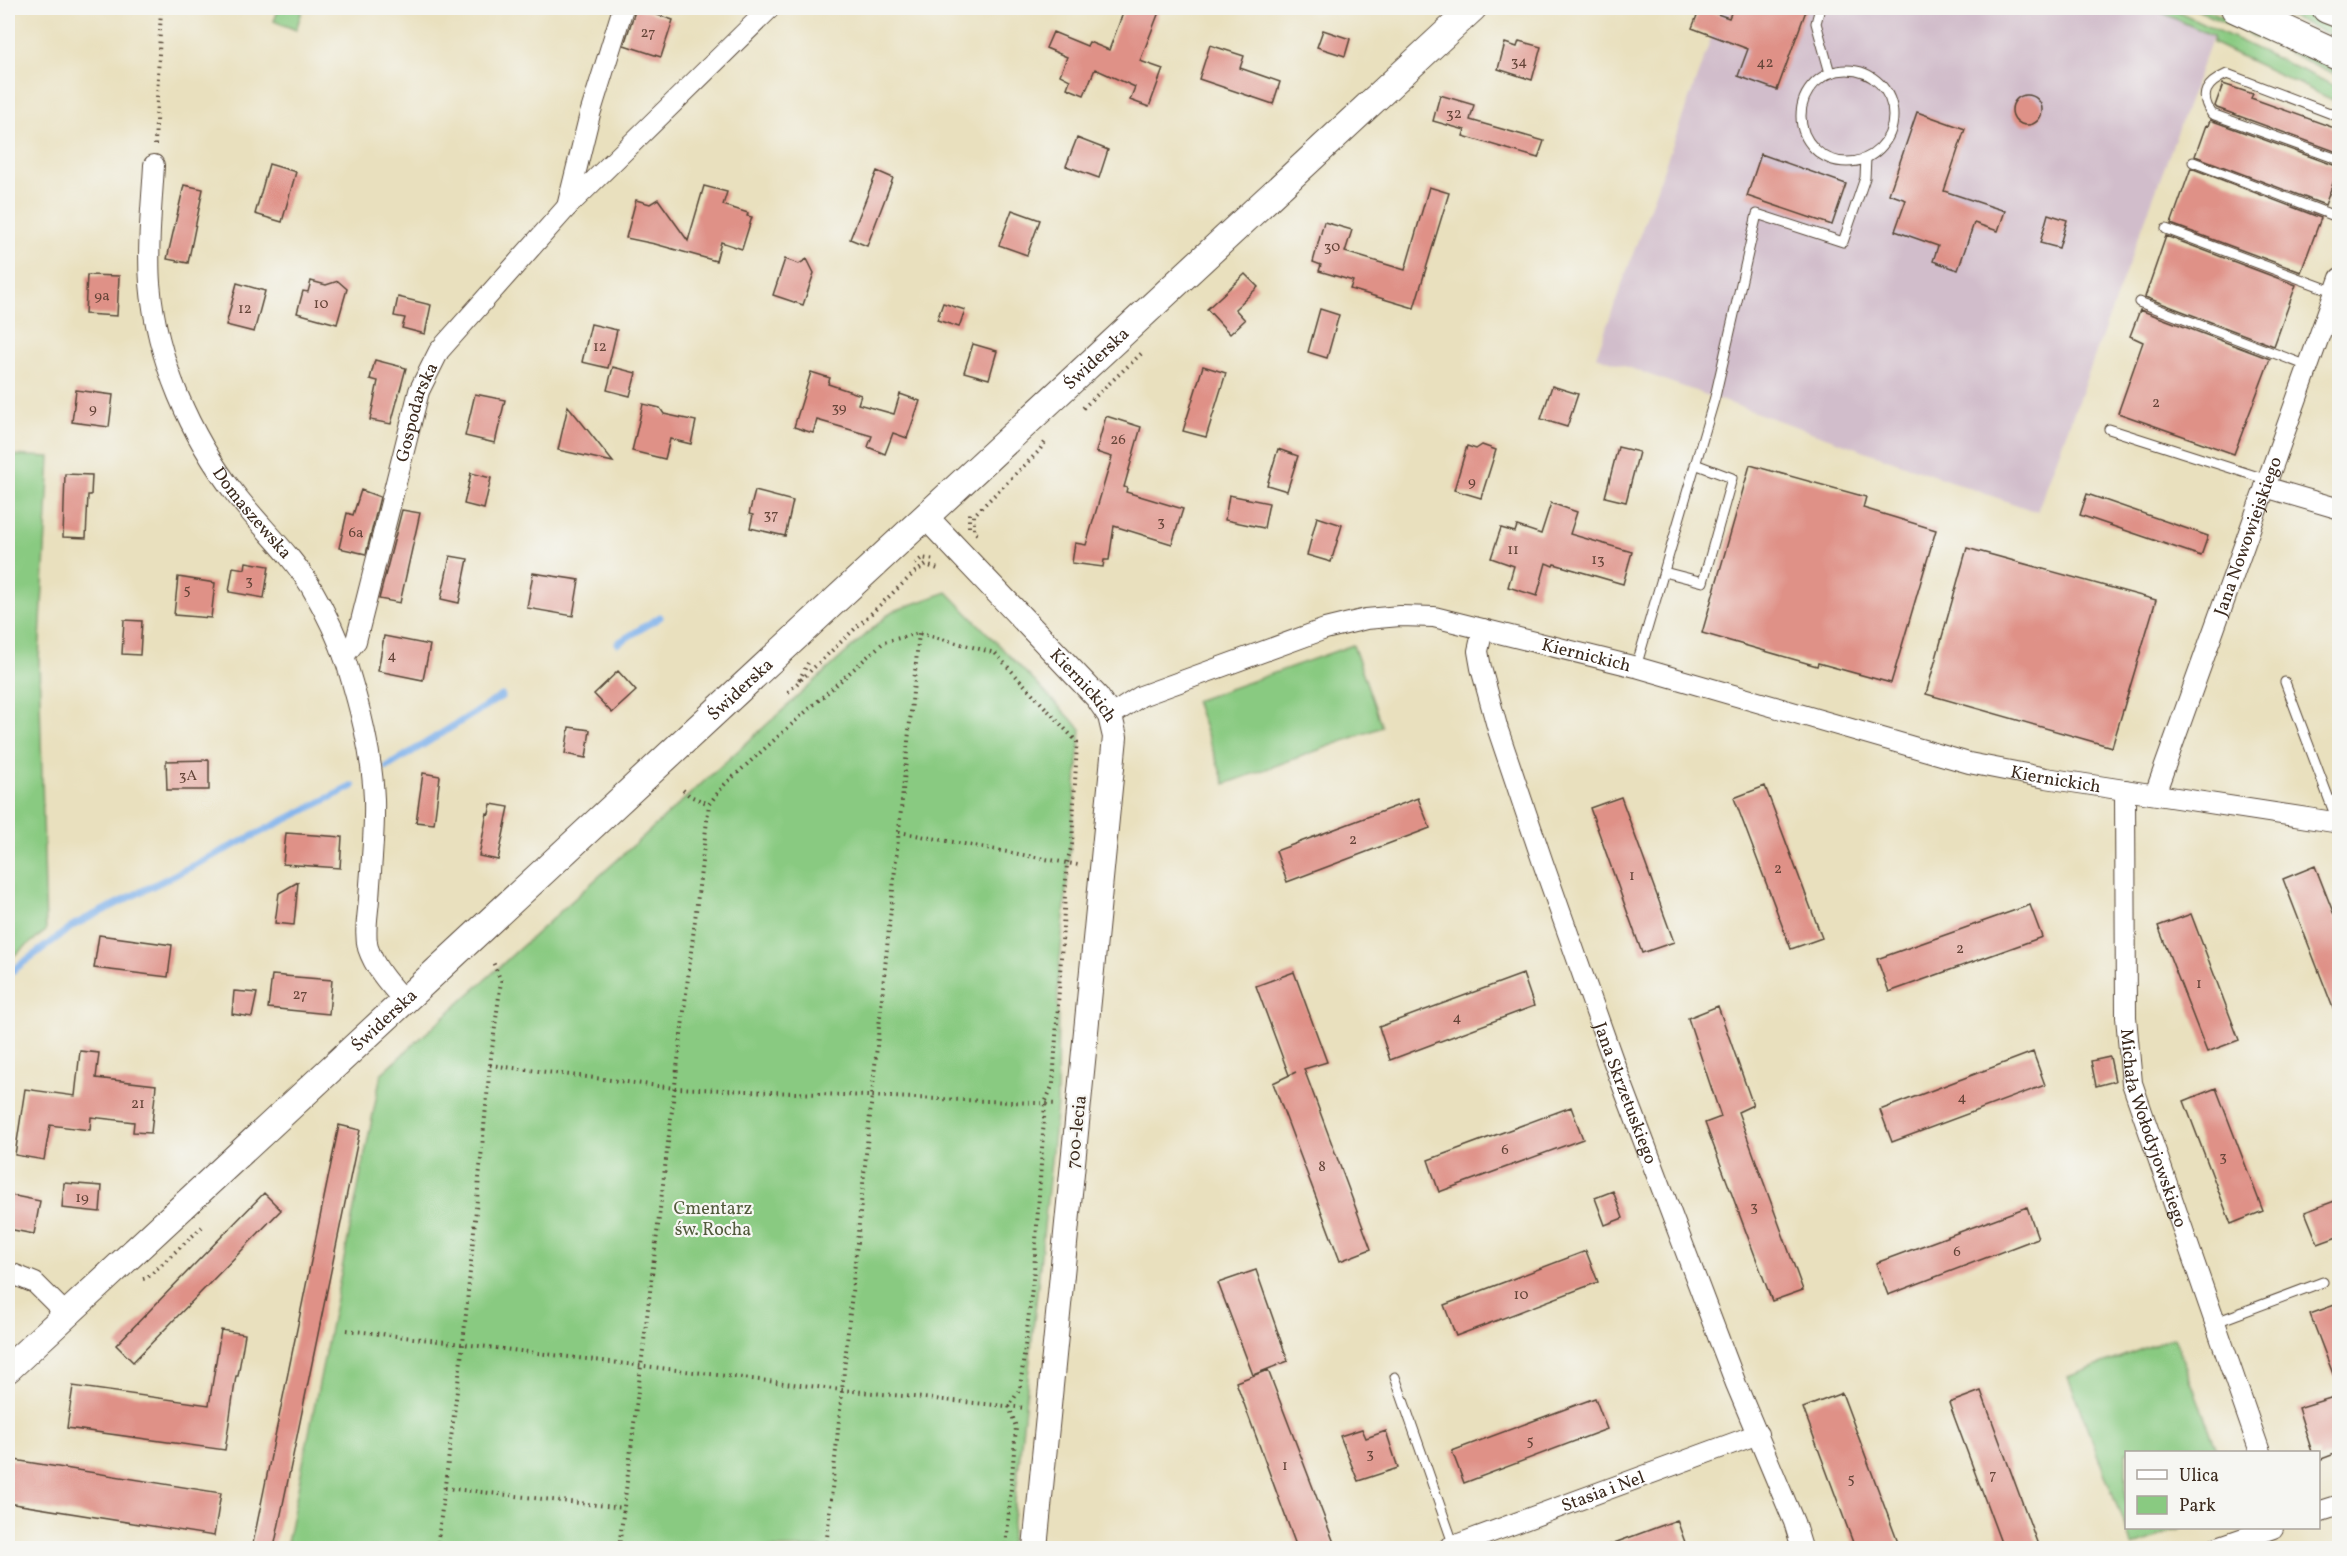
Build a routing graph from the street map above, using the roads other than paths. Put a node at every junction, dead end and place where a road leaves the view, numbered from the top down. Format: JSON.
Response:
{"nodes":[{"id":1,"x":623,"y":8,"type":"edge"},
{"id":2,"x":770,"y":8,"type":"edge"},
{"id":3,"x":1473,"y":8,"type":"edge"},
{"id":4,"x":1820,"y":8,"type":"edge"},
{"id":5,"x":2236,"y":8,"type":"edge"},
{"id":6,"x":2327,"y":8,"type":"edge"},
{"id":7,"x":2340,"y":13,"type":"edge"},
{"id":8,"x":2340,"y":56,"type":"edge"},
{"id":9,"x":1830,"y":73,"type":"junction"},
{"id":10,"x":2340,"y":117,"type":"edge"},
{"id":11,"x":1866,"y":158,"type":"junction"},
{"id":12,"x":2340,"y":160,"type":"edge"},
{"id":13,"x":2193,"y":162,"type":"dead end"},
{"id":14,"x":154,"y":165,"type":"road end"},
{"id":15,"x":567,"y":207,"type":"junction"},
{"id":16,"x":2340,"y":218,"type":"edge"},
{"id":17,"x":2166,"y":229,"type":"dead end"},
{"id":18,"x":2337,"y":285,"type":"edge"},
{"id":19,"x":2139,"y":302,"type":"dead end"},
{"id":20,"x":2308,"y":366,"type":"junction"},
{"id":21,"x":2109,"y":429,"type":"dead end"},
{"id":22,"x":1695,"y":464,"type":"junction"},
{"id":23,"x":2266,"y":484,"type":"junction"},
{"id":24,"x":2340,"y":509,"type":"edge"},
{"id":25,"x":925,"y":516,"type":"junction"},
{"id":26,"x":1664,"y":572,"type":"junction"},
{"id":27,"x":1483,"y":629,"type":"junction"},
{"id":28,"x":344,"y":656,"type":"junction"},
{"id":29,"x":1636,"y":667,"type":"junction"},
{"id":30,"x":2285,"y":682,"type":"dead end"},
{"id":31,"x":1110,"y":716,"type":"junction"},
{"id":32,"x":2125,"y":790,"type":"junction"},
{"id":33,"x":2155,"y":794,"type":"junction"},
{"id":34,"x":2339,"y":823,"type":"edge"},
{"id":35,"x":404,"y":1001,"type":"junction"},
{"id":36,"x":8,"y":1272,"type":"edge"},
{"id":37,"x":2323,"y":1282,"type":"dead end"},
{"id":38,"x":67,"y":1315,"type":"junction"},
{"id":39,"x":2216,"y":1322,"type":"junction"},
{"id":40,"x":8,"y":1370,"type":"edge"},
{"id":41,"x":1395,"y":1377,"type":"dead end"},
{"id":42,"x":1758,"y":1434,"type":"junction"},
{"id":43,"x":2260,"y":1451,"type":"edge"},
{"id":44,"x":2340,"y":1504,"type":"edge"},
{"id":45,"x":2320,"y":1512,"type":"edge"},
{"id":46,"x":2269,"y":1529,"type":"edge"},
{"id":47,"x":2243,"y":1544,"type":"edge"},
{"id":48,"x":1451,"y":1547,"type":"edge"},
{"id":49,"x":1035,"y":1548,"type":"edge"},
{"id":50,"x":1802,"y":1548,"type":"edge"},
{"id":51,"x":2215,"y":1548,"type":"edge"}],
"edges":[{"from":1,"to":15,"type":"street","name":"Gospodarska"},
{"from":2,"to":15,"type":"street","name":"Gospodarska"},
{"from":3,"to":25,"type":"main road","name":"Świderska"},
{"from":4,"to":9,"type":"lane"},
{"from":5,"to":8,"type":"main road"},
{"from":6,"to":7,"type":"main road"},
{"from":9,"to":11,"type":"lane"},
{"from":9,"to":11,"type":"lane"},
{"from":10,"to":12,"type":"lane"},
{"from":11,"to":22,"type":"lane"},
{"from":13,"to":16,"type":"lane"},
{"from":14,"to":28,"type":"street","name":"Domaszewska"},
{"from":15,"to":28,"type":"street","name":"Gospodarska"},
{"from":17,"to":18,"type":"lane"},
{"from":18,"to":20,"type":"street","name":"Jana Nowowiejskiego"},
{"from":19,"to":20,"type":"lane"},
{"from":20,"to":23,"type":"street","name":"Jana Nowowiejskiego"},
{"from":21,"to":23,"type":"lane"},
{"from":22,"to":26,"type":"lane"},
{"from":22,"to":26,"type":"lane"},
{"from":23,"to":24,"type":"street"},
{"from":23,"to":33,"type":"street","name":"Jana Nowowiejskiego"},
{"from":25,"to":31,"type":"street","name":"Kiernickich"},
{"from":25,"to":35,"type":"main road","name":"Świderska"},
{"from":26,"to":29,"type":"lane"},
{"from":27,"to":29,"type":"street","name":"Kiernickich"},
{"from":27,"to":31,"type":"street","name":"Kiernickich"},
{"from":27,"to":42,"type":"street","name":"Jana Skrzetuskiego"},
{"from":28,"to":35,"type":"street","name":"Domaszewska"},
{"from":29,"to":32,"type":"street","name":"Kiernickich"},
{"from":30,"to":34,"type":"lane"},
{"from":31,"to":49,"type":"street","name":"700-lecia"},
{"from":32,"to":33,"type":"street","name":"Kiernickich"},
{"from":32,"to":39,"type":"street","name":"Michała Wołodyjowskiego"},
{"from":33,"to":34,"type":"street","name":"Kiernickich"},
{"from":35,"to":38,"type":"main road","name":"Świderska"},
{"from":36,"to":38,"type":"street"},
{"from":37,"to":39,"type":"lane"},
{"from":38,"to":40,"type":"main road","name":"Świderska"},
{"from":39,"to":43,"type":"street","name":"Michała Wołodyjowskiego"},
{"from":41,"to":48,"type":"lane"},
{"from":42,"to":48,"type":"street","name":"Stasia i Nel"},
{"from":42,"to":50,"type":"street","name":"Jana Skrzetuskiego"},
{"from":44,"to":45,"type":"street"},
{"from":46,"to":47,"type":"street"},
{"from":47,"to":51,"type":"street"}]}
